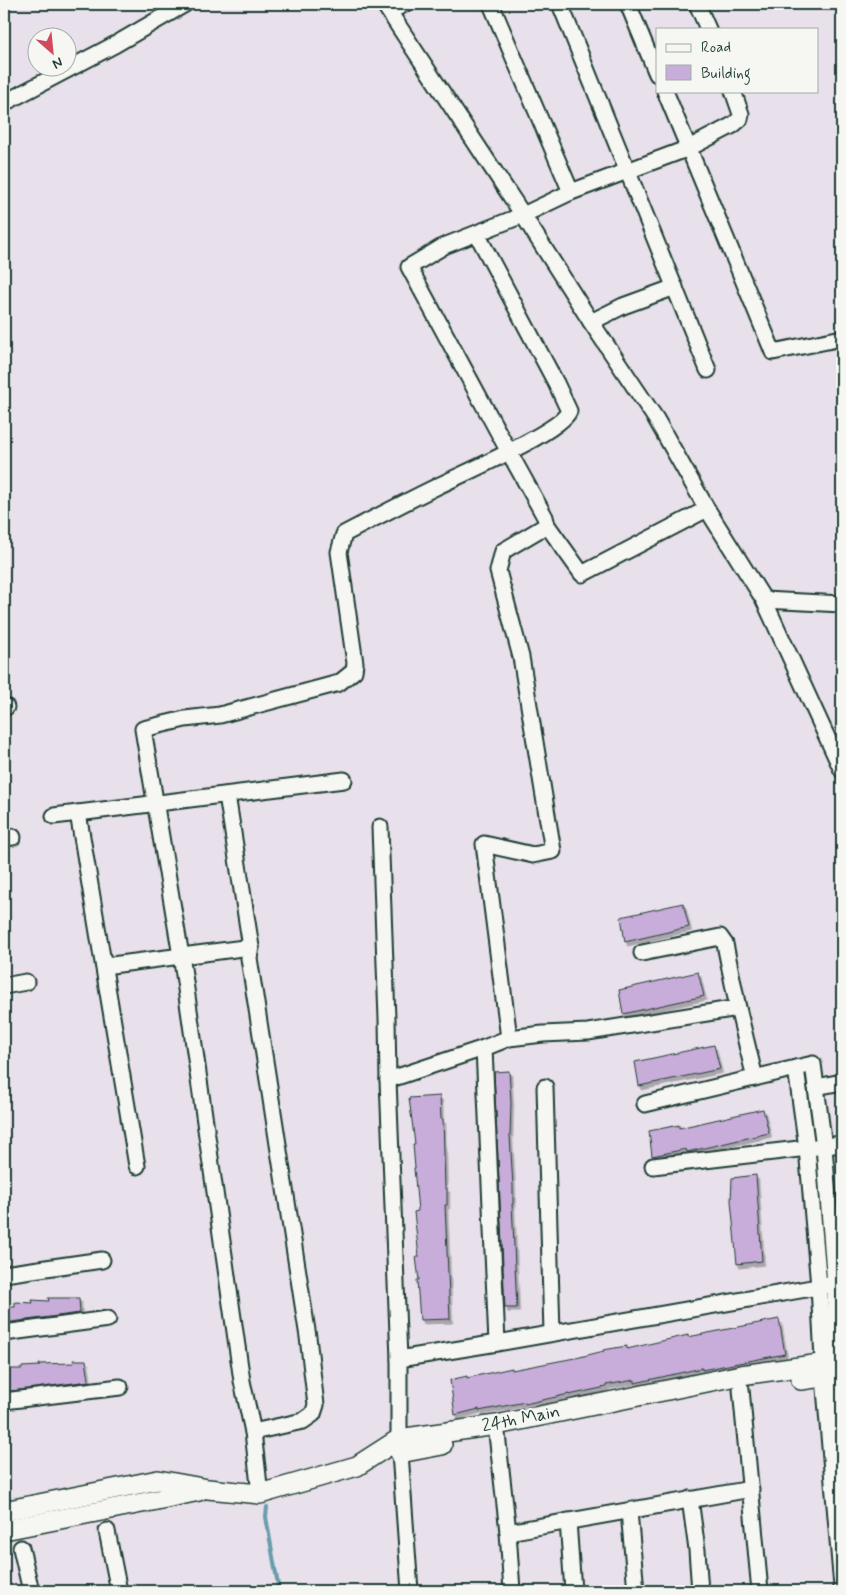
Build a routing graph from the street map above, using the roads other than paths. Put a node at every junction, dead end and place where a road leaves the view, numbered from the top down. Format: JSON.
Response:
{"nodes":[{"id":1,"x":185,"y":4,"type":"edge"},
{"id":2,"x":405,"y":4,"type":"edge"},
{"id":3,"x":491,"y":4,"type":"edge"},
{"id":4,"x":560,"y":4,"type":"edge"},
{"id":5,"x":628,"y":4,"type":"edge"},
{"id":6,"x":697,"y":4,"type":"edge"},
{"id":7,"x":387,"y":8,"type":"edge"},
{"id":8,"x":708,"y":28,"type":"edge"},
{"id":9,"x":656,"y":72,"type":"edge"},
{"id":10,"x":665,"y":92,"type":"edge"},
{"id":11,"x":733,"y":92,"type":"edge"},
{"id":12,"x":4,"y":103,"type":"edge"},
{"id":13,"x":688,"y":148,"type":"junction"},
{"id":14,"x":628,"y":172,"type":"junction"},
{"id":15,"x":571,"y":192,"type":"junction"},
{"id":16,"x":523,"y":215,"type":"junction"},
{"id":17,"x":477,"y":234,"type":"junction"},
{"id":18,"x":676,"y":287,"type":"junction"},
{"id":19,"x":592,"y":322,"type":"junction"},
{"id":20,"x":842,"y":338,"type":"edge"},
{"id":21,"x":708,"y":370,"type":"dead end"},
{"id":22,"x":509,"y":452,"type":"junction"},
{"id":23,"x":708,"y":509,"type":"junction"},
{"id":24,"x":547,"y":525,"type":"junction"},
{"id":25,"x":764,"y":600,"type":"junction"},
{"id":26,"x":842,"y":604,"type":"edge"},
{"id":27,"x":842,"y":770,"type":"edge"},
{"id":28,"x":344,"y":780,"type":"dead end"},
{"id":29,"x":227,"y":795,"type":"junction"},
{"id":30,"x":156,"y":804,"type":"junction"},
{"id":31,"x":78,"y":813,"type":"junction"},
{"id":32,"x":54,"y":816,"type":"dead end"},
{"id":33,"x":380,"y":827,"type":"dead end"},
{"id":34,"x":251,"y":947,"type":"junction"},
{"id":35,"x":642,"y":953,"type":"dead end"},
{"id":36,"x":181,"y":956,"type":"junction"},
{"id":37,"x":104,"y":966,"type":"junction"},
{"id":38,"x":26,"y":982,"type":"dead end"},
{"id":39,"x":4,"y":986,"type":"edge"},
{"id":40,"x":738,"y":1008,"type":"junction"},
{"id":41,"x":509,"y":1038,"type":"junction"},
{"id":42,"x":484,"y":1048,"type":"junction"},
{"id":43,"x":796,"y":1068,"type":"junction"},
{"id":44,"x":755,"y":1078,"type":"junction"},
{"id":45,"x":388,"y":1080,"type":"junction"},
{"id":46,"x":842,"y":1082,"type":"edge"},
{"id":47,"x":545,"y":1087,"type":"dead end"},
{"id":48,"x":816,"y":1087,"type":"junction"},
{"id":49,"x":645,"y":1104,"type":"dead end"},
{"id":50,"x":842,"y":1144,"type":"edge"},
{"id":51,"x":824,"y":1147,"type":"junction"},
{"id":52,"x":807,"y":1148,"type":"junction"},
{"id":53,"x":137,"y":1166,"type":"dead end"},
{"id":54,"x":653,"y":1166,"type":"dead end"},
{"id":55,"x":102,"y":1260,"type":"dead end"},
{"id":56,"x":4,"y":1274,"type":"edge"},
{"id":57,"x":839,"y":1283,"type":"edge"},
{"id":58,"x":819,"y":1286,"type":"junction"},
{"id":59,"x":108,"y":1319,"type":"dead end"},
{"id":60,"x":4,"y":1333,"type":"edge"},
{"id":61,"x":552,"y":1334,"type":"junction"},
{"id":62,"x":497,"y":1343,"type":"junction"},
{"id":63,"x":399,"y":1359,"type":"junction"},
{"id":64,"x":833,"y":1369,"type":"edge"},
{"id":65,"x":120,"y":1387,"type":"dead end"},
{"id":66,"x":741,"y":1389,"type":"junction"},
{"id":67,"x":4,"y":1402,"type":"edge"},
{"id":68,"x":496,"y":1430,"type":"junction"},
{"id":69,"x":253,"y":1432,"type":"junction"},
{"id":70,"x":842,"y":1443,"type":"edge"},
{"id":71,"x":400,"y":1446,"type":"junction"},
{"id":72,"x":208,"y":1489,"type":"junction"},
{"id":73,"x":751,"y":1489,"type":"junction"},
{"id":74,"x":260,"y":1494,"type":"junction"},
{"id":75,"x":690,"y":1500,"type":"junction"},
{"id":76,"x":629,"y":1511,"type":"junction"},
{"id":77,"x":4,"y":1512,"type":"edge"},
{"id":78,"x":568,"y":1521,"type":"junction"},
{"id":79,"x":4,"y":1530,"type":"edge"},
{"id":80,"x":107,"y":1531,"type":"dead end"},
{"id":81,"x":508,"y":1532,"type":"junction"},
{"id":82,"x":21,"y":1548,"type":"dead end"},
{"id":83,"x":842,"y":1587,"type":"edge"},
{"id":84,"x":31,"y":1591,"type":"edge"},
{"id":85,"x":119,"y":1591,"type":"edge"},
{"id":86,"x":410,"y":1591,"type":"edge"},
{"id":87,"x":512,"y":1591,"type":"edge"},
{"id":88,"x":573,"y":1591,"type":"edge"},
{"id":89,"x":636,"y":1591,"type":"edge"},
{"id":90,"x":700,"y":1591,"type":"edge"},
{"id":91,"x":760,"y":1591,"type":"edge"}],
"edges":[{"from":1,"to":12,"type":"street"},
{"from":2,"to":7,"type":"street"},
{"from":3,"to":15,"type":"street"},
{"from":4,"to":14,"type":"street"},
{"from":5,"to":9,"type":"street"},
{"from":6,"to":8,"type":"street"},
{"from":7,"to":16,"type":"street"},
{"from":10,"to":13,"type":"street"},
{"from":11,"to":13,"type":"street"},
{"from":13,"to":14,"type":"street"},
{"from":13,"to":20,"type":"street"},
{"from":14,"to":15,"type":"street"},
{"from":14,"to":18,"type":"street"},
{"from":15,"to":16,"type":"street"},
{"from":16,"to":17,"type":"street"},
{"from":16,"to":19,"type":"street"},
{"from":17,"to":22,"type":"street"},
{"from":17,"to":22,"type":"street"},
{"from":18,"to":19,"type":"street"},
{"from":18,"to":21,"type":"street"},
{"from":19,"to":23,"type":"street"},
{"from":22,"to":24,"type":"street"},
{"from":22,"to":30,"type":"street"},
{"from":23,"to":24,"type":"street"},
{"from":23,"to":25,"type":"street"},
{"from":24,"to":41,"type":"street"},
{"from":25,"to":26,"type":"street"},
{"from":25,"to":27,"type":"street"},
{"from":28,"to":29,"type":"street"},
{"from":29,"to":30,"type":"street"},
{"from":29,"to":34,"type":"street"},
{"from":30,"to":31,"type":"street"},
{"from":30,"to":36,"type":"street"},
{"from":31,"to":32,"type":"street"},
{"from":31,"to":37,"type":"street"},
{"from":33,"to":45,"type":"street"},
{"from":34,"to":36,"type":"street"},
{"from":34,"to":69,"type":"street"},
{"from":35,"to":40,"type":"street"},
{"from":36,"to":37,"type":"street"},
{"from":36,"to":69,"type":"street"},
{"from":37,"to":53,"type":"street"},
{"from":38,"to":39,"type":"street"},
{"from":40,"to":41,"type":"street"},
{"from":40,"to":44,"type":"street"},
{"from":41,"to":42,"type":"street"},
{"from":42,"to":45,"type":"street"},
{"from":42,"to":62,"type":"street"},
{"from":43,"to":44,"type":"street"},
{"from":43,"to":48,"type":"street"},
{"from":43,"to":52,"type":"street"},
{"from":44,"to":49,"type":"street"},
{"from":45,"to":63,"type":"street"},
{"from":46,"to":48,"type":"street"},
{"from":47,"to":61,"type":"street"},
{"from":48,"to":51,"type":"street"},
{"from":50,"to":51,"type":"street"},
{"from":51,"to":52,"type":"street"},
{"from":51,"to":57,"type":"street"},
{"from":52,"to":54,"type":"street"},
{"from":52,"to":58,"type":"street"},
{"from":55,"to":56,"type":"street"},
{"from":57,"to":58,"type":"street"},
{"from":57,"to":64,"type":"street"},
{"from":58,"to":61,"type":"street"},
{"from":58,"to":64,"type":"street"},
{"from":59,"to":60,"type":"street"},
{"from":61,"to":62,"type":"street"},
{"from":62,"to":63,"type":"street"},
{"from":63,"to":71,"type":"street"},
{"from":64,"to":66,"type":"street"},
{"from":64,"to":68,"type":"street","name":"24th Main"},
{"from":64,"to":70,"type":"street"},
{"from":64,"to":83,"type":"street"},
{"from":65,"to":67,"type":"street"},
{"from":66,"to":68,"type":"street"},
{"from":66,"to":73,"type":"street"},
{"from":68,"to":71,"type":"street","name":"24th Main"},
{"from":68,"to":81,"type":"street"},
{"from":69,"to":74,"type":"street"},
{"from":71,"to":74,"type":"street","name":"24th Main"},
{"from":71,"to":86,"type":"street"},
{"from":72,"to":74,"type":"street","name":"24th Main"},
{"from":72,"to":77,"type":"street"},
{"from":72,"to":79,"type":"street"},
{"from":73,"to":75,"type":"street"},
{"from":73,"to":91,"type":"street"},
{"from":75,"to":76,"type":"street"},
{"from":75,"to":90,"type":"street"},
{"from":76,"to":78,"type":"street"},
{"from":76,"to":89,"type":"street"},
{"from":78,"to":81,"type":"street"},
{"from":78,"to":88,"type":"street"},
{"from":80,"to":85,"type":"street"},
{"from":81,"to":87,"type":"street"},
{"from":82,"to":84,"type":"street"}]}
